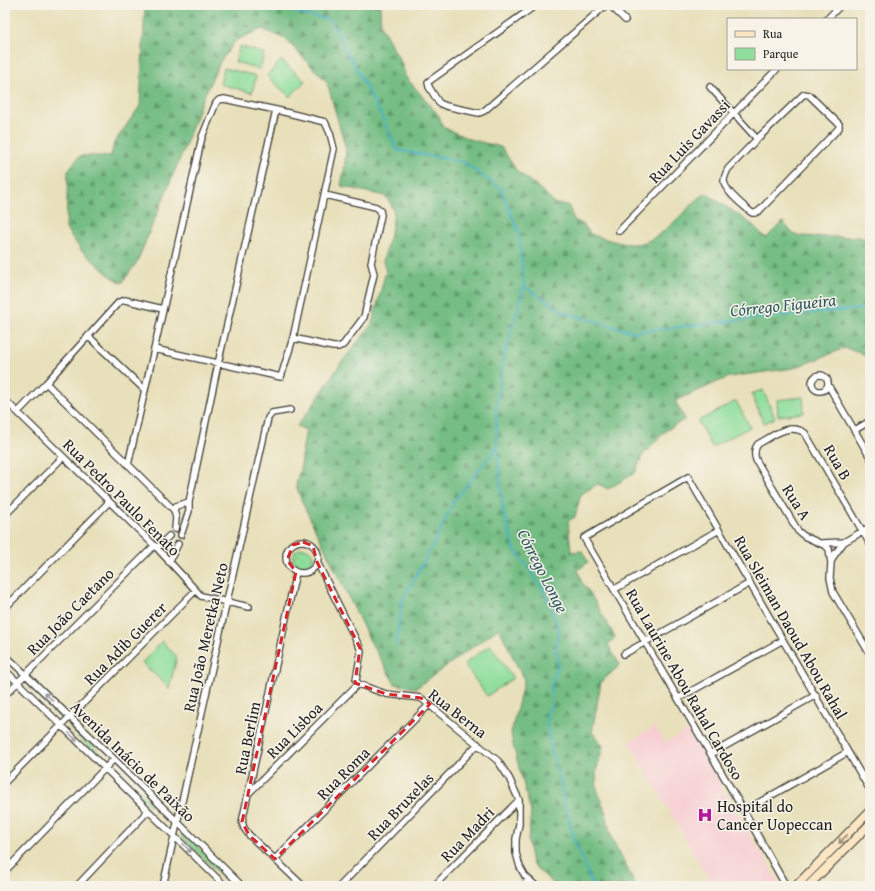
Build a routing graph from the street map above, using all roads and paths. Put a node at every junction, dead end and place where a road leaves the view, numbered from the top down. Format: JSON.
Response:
{"nodes":[{"id":1,"x":536,"y":5,"type":"edge"},
{"id":2,"x":606,"y":5,"type":"edge"},
{"id":3,"x":610,"y":5,"type":"edge"},
{"id":4,"x":841,"y":5,"type":"edge"},
{"id":5,"x":828,"y":18,"type":"edge"},
{"id":6,"x":624,"y":20,"type":"dead end"},
{"id":7,"x":776,"y":70,"type":"edge"},
{"id":8,"x":710,"y":87,"type":"dead end"},
{"id":9,"x":276,"y":110,"type":"junction"},
{"id":10,"x":734,"y":113,"type":"junction"},
{"id":11,"x":757,"y":139,"type":"junction"},
{"id":12,"x":325,"y":195,"type":"junction"},
{"id":13,"x":619,"y":231,"type":"dead end"},
{"id":14,"x":163,"y":308,"type":"junction"},
{"id":15,"x":88,"y":336,"type":"junction"},
{"id":16,"x":292,"y":338,"type":"junction"},
{"id":17,"x":154,"y":349,"type":"junction"},
{"id":18,"x":218,"y":364,"type":"junction"},
{"id":19,"x":46,"y":383,"type":"junction"},
{"id":20,"x":828,"y":384,"type":"junction"},
{"id":21,"x":145,"y":390,"type":"junction"},
{"id":22,"x":824,"y":390,"type":"junction"},
{"id":23,"x":834,"y":395,"type":"junction"},
{"id":24,"x":5,"y":400,"type":"edge"},
{"id":25,"x":290,"y":410,"type":"dead end"},
{"id":26,"x":18,"y":412,"type":"junction"},
{"id":27,"x":870,"y":421,"type":"edge"},
{"id":28,"x":785,"y":429,"type":"joint"},
{"id":29,"x":855,"y":430,"type":"junction"},
{"id":30,"x":63,"y":457,"type":"junction"},
{"id":31,"x":870,"y":458,"type":"edge"},
{"id":32,"x":128,"y":465,"type":"junction"},
{"id":33,"x":109,"y":502,"type":"junction"},
{"id":34,"x":188,"y":502,"type":"junction"},
{"id":35,"x":174,"y":510,"type":"junction"},
{"id":36,"x":5,"y":515,"type":"edge"},
{"id":37,"x":870,"y":527,"type":"edge"},
{"id":38,"x":184,"y":528,"type":"junction"},
{"id":39,"x":719,"y":530,"type":"junction"},
{"id":40,"x":862,"y":531,"type":"junction"},
{"id":41,"x":181,"y":535,"type":"dead end"},
{"id":42,"x":169,"y":536,"type":"dead end"},
{"id":43,"x":584,"y":538,"type":"joint"},
{"id":44,"x":844,"y":542,"type":"junction"},
{"id":45,"x":820,"y":543,"type":"junction"},
{"id":46,"x":178,"y":544,"type":"dead end"},
{"id":47,"x":870,"y":544,"type":"edge"},
{"id":48,"x":155,"y":547,"type":"junction"},
{"id":49,"x":169,"y":562,"type":"junction"},
{"id":50,"x":318,"y":562,"type":"junction"},
{"id":51,"x":831,"y":562,"type":"junction"},
{"id":52,"x":296,"y":572,"type":"junction"},
{"id":53,"x":750,"y":583,"type":"junction"},
{"id":54,"x":615,"y":589,"type":"junction"},
{"id":55,"x":195,"y":591,"type":"junction"},
{"id":56,"x":226,"y":603,"type":"junction"},
{"id":57,"x":250,"y":607,"type":"dead end"},
{"id":58,"x":5,"y":608,"type":"edge"},
{"id":59,"x":783,"y":640,"type":"junction"},
{"id":60,"x":646,"y":642,"type":"junction"},
{"id":61,"x":624,"y":654,"type":"dead end"},
{"id":62,"x":870,"y":654,"type":"edge"},
{"id":63,"x":5,"y":655,"type":"edge"},
{"id":64,"x":5,"y":670,"type":"edge"},
{"id":65,"x":25,"y":674,"type":"junction"},
{"id":66,"x":17,"y":682,"type":"junction"},
{"id":67,"x":358,"y":684,"type":"junction"},
{"id":68,"x":816,"y":694,"type":"junction"},
{"id":69,"x":5,"y":695,"type":"edge"},
{"id":70,"x":679,"y":698,"type":"junction"},
{"id":71,"x":430,"y":704,"type":"junction"},
{"id":72,"x":70,"y":716,"type":"junction"},
{"id":73,"x":61,"y":725,"type":"junction"},
{"id":74,"x":478,"y":744,"type":"junction"},
{"id":75,"x":848,"y":752,"type":"junction"},
{"id":76,"x":711,"y":754,"type":"junction"},
{"id":77,"x":114,"y":759,"type":"junction"},
{"id":78,"x":105,"y":768,"type":"junction"},
{"id":79,"x":5,"y":782,"type":"edge"},
{"id":80,"x":870,"y":790,"type":"edge"},
{"id":81,"x":248,"y":795,"type":"junction"},
{"id":82,"x":519,"y":800,"type":"junction"},
{"id":83,"x":744,"y":811,"type":"junction"},
{"id":84,"x":870,"y":811,"type":"edge"},
{"id":85,"x":148,"y":812,"type":"junction"},
{"id":86,"x":177,"y":821,"type":"junction"},
{"id":87,"x":870,"y":824,"type":"edge"},
{"id":88,"x":174,"y":836,"type":"junction"},
{"id":89,"x":275,"y":859,"type":"junction"},
{"id":90,"x":5,"y":870,"type":"edge"},
{"id":91,"x":529,"y":880,"type":"junction"},
{"id":92,"x":76,"y":886,"type":"edge"},
{"id":93,"x":163,"y":886,"type":"edge"},
{"id":94,"x":225,"y":886,"type":"edge"},
{"id":95,"x":242,"y":886,"type":"edge"},
{"id":96,"x":303,"y":886,"type":"edge"},
{"id":97,"x":340,"y":886,"type":"edge"},
{"id":98,"x":434,"y":886,"type":"edge"},
{"id":99,"x":523,"y":886,"type":"edge"},
{"id":100,"x":536,"y":886,"type":"edge"},
{"id":101,"x":786,"y":886,"type":"edge"},
{"id":102,"x":796,"y":886,"type":"edge"},
{"id":103,"x":808,"y":886,"type":"edge"}],
"edges":[{"from":1,"to":2,"type":"street"},
{"from":3,"to":6,"type":"street"},
{"from":4,"to":5,"type":"street"},
{"from":7,"to":10,"type":"street","name":"Rua Luis Gavassi"},
{"from":8,"to":10,"type":"street"},
{"from":9,"to":12,"type":"street"},
{"from":9,"to":14,"type":"street"},
{"from":9,"to":18,"type":"street"},
{"from":10,"to":11,"type":"street"},
{"from":10,"to":13,"type":"street","name":"Rua Luis Gavassi"},
{"from":11,"to":11,"type":"street"},
{"from":12,"to":16,"type":"street"},
{"from":12,"to":16,"type":"street"},
{"from":14,"to":15,"type":"street"},
{"from":14,"to":17,"type":"street"},
{"from":15,"to":19,"type":"street"},
{"from":15,"to":21,"type":"street"},
{"from":16,"to":18,"type":"street"},
{"from":17,"to":18,"type":"street"},
{"from":17,"to":21,"type":"street"},
{"from":18,"to":34,"type":"street"},
{"from":19,"to":26,"type":"street"},
{"from":19,"to":32,"type":"street"},
{"from":20,"to":22,"type":"street"},
{"from":20,"to":22,"type":"street"},
{"from":20,"to":23,"type":"street"},
{"from":21,"to":32,"type":"street"},
{"from":22,"to":23,"type":"street"},
{"from":23,"to":29,"type":"street"},
{"from":24,"to":26,"type":"street","name":"Rua Pedro Paulo Fenato"},
{"from":25,"to":56,"type":"street","name":"Rua João Meretka Neto"},
{"from":26,"to":30,"type":"street","name":"Rua Pedro Paulo Fenato"},
{"from":27,"to":29,"type":"street"},
{"from":28,"to":40,"type":"street","name":"Rua B"},
{"from":28,"to":45,"type":"street","name":"Rua A"},
{"from":29,"to":31,"type":"street"},
{"from":30,"to":33,"type":"street","name":"Rua Pedro Paulo Fenato"},
{"from":30,"to":36,"type":"street"},
{"from":32,"to":35,"type":"street"},
{"from":33,"to":48,"type":"street","name":"Rua Pedro Paulo Fenato"},
{"from":33,"to":58,"type":"street"},
{"from":34,"to":35,"type":"street"},
{"from":34,"to":38,"type":"street"},
{"from":35,"to":38,"type":"street"},
{"from":37,"to":40,"type":"street"},
{"from":38,"to":41,"type":"street"},
{"from":39,"to":43,"type":"street","name":"Rua Sleiman Daoud Abou Rahal"},
{"from":39,"to":53,"type":"street","name":"Rua Sleiman Daoud Abou Rahal"},
{"from":39,"to":54,"type":"street"},
{"from":40,"to":44,"type":"street"},
{"from":40,"to":47,"type":"street","name":"Rua B"},
{"from":42,"to":48,"type":"street","name":"Rua João Caetano"},
{"from":43,"to":54,"type":"street","name":"Rua Laurine Abou Rahal Cardoso"},
{"from":44,"to":45,"type":"street"},
{"from":44,"to":51,"type":"street"},
{"from":45,"to":51,"type":"street","name":"Rua A"},
{"from":46,"to":49,"type":"street"},
{"from":48,"to":49,"type":"street","name":"Rua Pedro Paulo Fenato"},
{"from":48,"to":65,"type":"street","name":"Rua João Caetano"},
{"from":49,"to":55,"type":"street","name":"Rua Pedro Paulo Fenato"},
{"from":50,"to":52,"type":"street"},
{"from":50,"to":52,"type":"street"},
{"from":50,"to":67,"type":"street"},
{"from":51,"to":62,"type":"street","name":"Rua A"},
{"from":52,"to":81,"type":"street","name":"Rua Berlim"},
{"from":53,"to":59,"type":"street","name":"Rua Sleiman Daoud Abou Rahal"},
{"from":53,"to":60,"type":"street"},
{"from":54,"to":60,"type":"street","name":"Rua Laurine Abou Rahal Cardoso"},
{"from":55,"to":56,"type":"street","name":"Rua Pedro Paulo Fenato"},
{"from":55,"to":72,"type":"street","name":"Rua Adib Guerer"},
{"from":56,"to":57,"type":"street","name":"Rua Pedro Paulo Fenato"},
{"from":56,"to":86,"type":"street","name":"Rua João Meretka Neto"},
{"from":59,"to":68,"type":"street","name":"Rua Sleiman Daoud Abou Rahal"},
{"from":59,"to":70,"type":"street"},
{"from":60,"to":61,"type":"street"},
{"from":60,"to":70,"type":"street","name":"Rua Laurine Abou Rahal Cardoso"},
{"from":63,"to":65,"type":"street","name":"Avenida Inácio de Paixão"},
{"from":64,"to":66,"type":"street","name":"Avenida Inácio de Paixão"},
{"from":65,"to":66,"type":"street","name":"Rua João Caetano"},
{"from":72,"to":65,"type":"street","name":"Avenida Inácio de Paixão","one_way":true},
{"from":66,"to":69,"type":"street","name":"Rua João Caetano"},
{"from":66,"to":73,"type":"street","name":"Avenida Inácio de Paixão"},
{"from":67,"to":71,"type":"street","name":"Rua Berna"},
{"from":67,"to":81,"type":"street","name":"Rua Lisboa"},
{"from":68,"to":75,"type":"street","name":"Rua Sleiman Daoud Abou Rahal"},
{"from":68,"to":76,"type":"street"},
{"from":70,"to":76,"type":"street","name":"Rua Laurine Abou Rahal Cardoso"},
{"from":71,"to":74,"type":"street","name":"Rua Berna"},
{"from":71,"to":89,"type":"street","name":"Rua Roma"},
{"from":72,"to":73,"type":"street","name":"Rua Adib Guerer"},
{"from":72,"to":77,"type":"street","name":"Avenida Inácio de Paixão"},
{"from":73,"to":78,"type":"street","name":"Avenida Inácio de Paixão","one_way":true},
{"from":73,"to":79,"type":"street","name":"Rua Adib Guerer"},
{"from":74,"to":82,"type":"street","name":"Rua Berna"},
{"from":74,"to":97,"type":"street","name":"Rua Bruxelas"},
{"from":75,"to":80,"type":"street","name":"Rua Sleiman Daoud Abou Rahal"},
{"from":75,"to":83,"type":"street"},
{"from":76,"to":83,"type":"street","name":"Rua Laurine Abou Rahal Cardoso"},
{"from":77,"to":78,"type":"street"},
{"from":77,"to":86,"type":"street","name":"Avenida Inácio de Paixão"},
{"from":78,"to":85,"type":"street","name":"Avenida Inácio de Paixão"},
{"from":78,"to":90,"type":"street"},
{"from":81,"to":89,"type":"street","name":"Rua Berlim"},
{"from":82,"to":91,"type":"street","name":"Rua Berna"},
{"from":82,"to":98,"type":"street","name":"Rua Madri"},
{"from":83,"to":101,"type":"street","name":"Rua Laurine Abou Rahal Cardoso"},
{"from":84,"to":102,"type":"main road","one_way":true},
{"from":85,"to":88,"type":"street","name":"Avenida Inácio de Paixão"},
{"from":85,"to":92,"type":"street"},
{"from":86,"to":88,"type":"street","name":"Rua João Meretka Neto"},
{"from":86,"to":95,"type":"street","name":"Avenida Inácio de Paixão"},
{"from":87,"to":103,"type":"main road"},
{"from":88,"to":93,"type":"street","name":"Rua João Meretka Neto"},
{"from":88,"to":94,"type":"street","name":"Avenida Inácio de Paixão","one_way":true},
{"from":89,"to":96,"type":"street","name":"Rua Berlim"},
{"from":91,"to":99,"type":"street"},
{"from":91,"to":100,"type":"street","name":"Rua Berna"}]}
